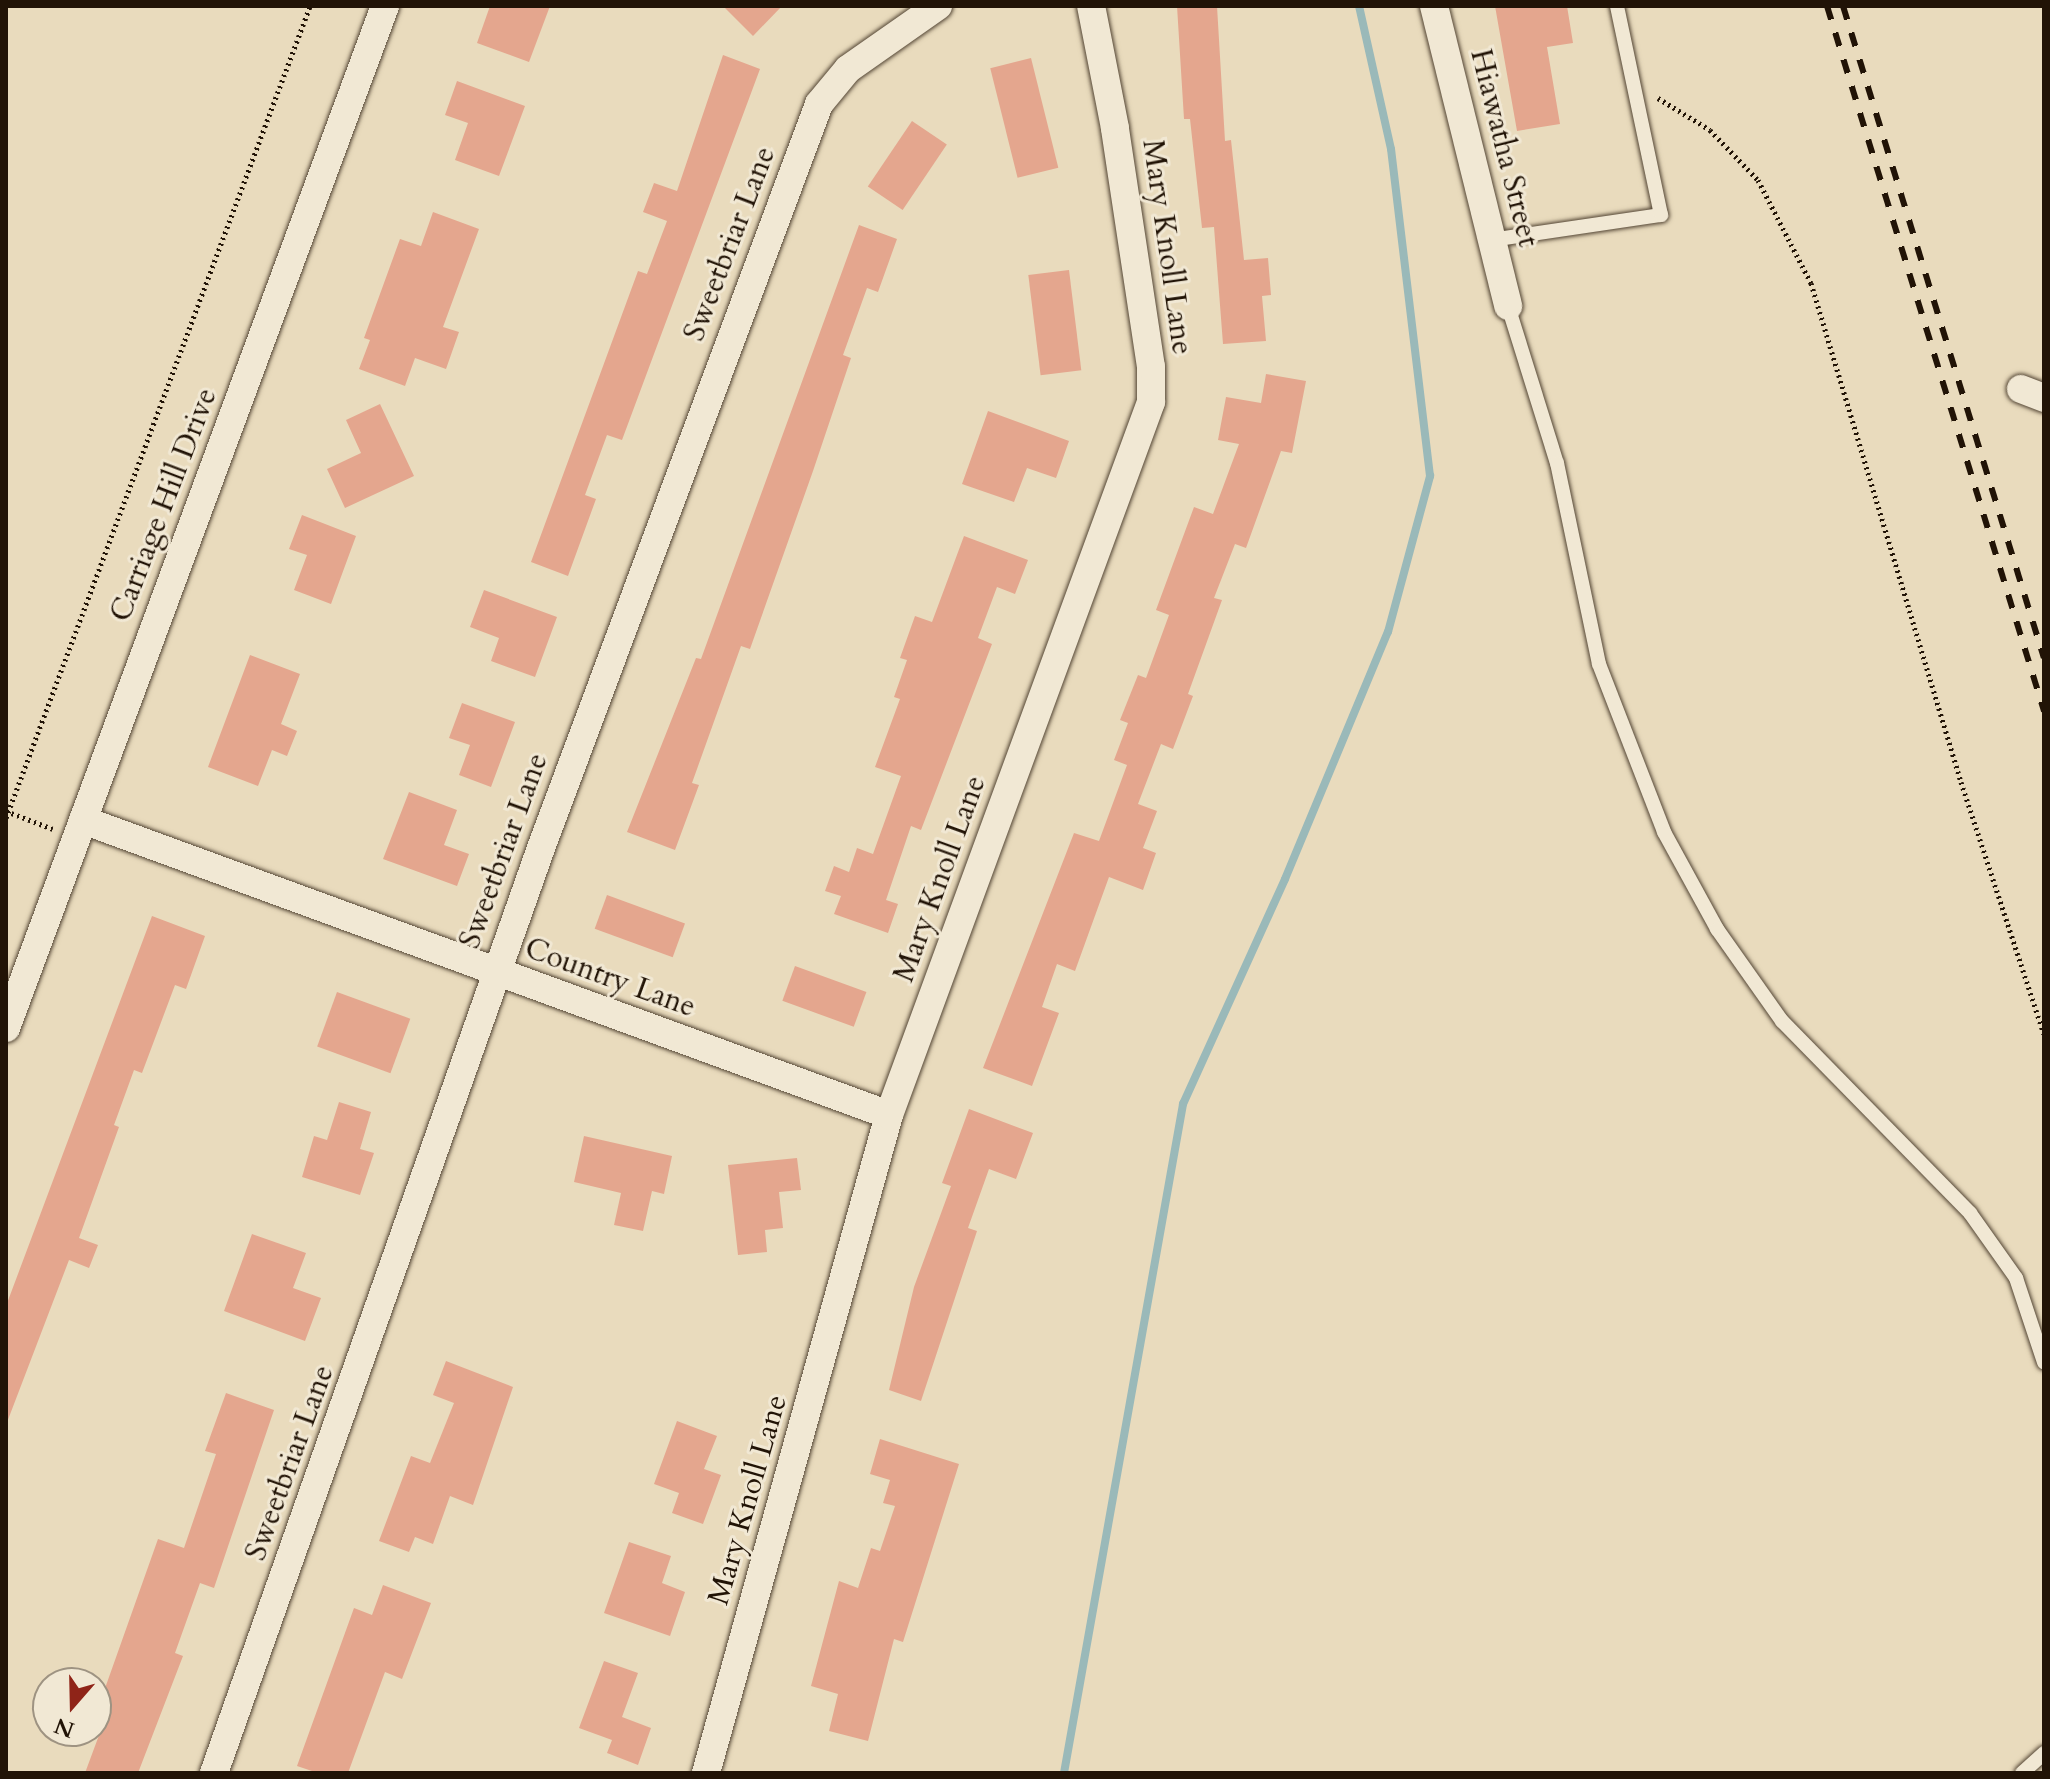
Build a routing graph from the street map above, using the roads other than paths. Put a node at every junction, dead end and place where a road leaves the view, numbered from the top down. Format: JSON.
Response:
{"nodes":[{"id":1,"x":385,"y":6,"type":"edge"},
{"id":2,"x":938,"y":6,"type":"edge"},
{"id":3,"x":1091,"y":6,"type":"edge"},
{"id":4,"x":1434,"y":6,"type":"edge"},
{"id":5,"x":1617,"y":6,"type":"edge"},
{"id":6,"x":1491,"y":240,"type":"junction"},
{"id":7,"x":1508,"y":306,"type":"joint"},
{"id":8,"x":80,"y":829,"type":"junction"},
{"id":9,"x":496,"y":972,"type":"junction"},
{"id":10,"x":6,"y":1028,"type":"edge"},
{"id":11,"x":889,"y":1115,"type":"junction"},
{"id":12,"x":2044,"y":1362,"type":"edge"},
{"id":13,"x":2044,"y":1753,"type":"edge"},
{"id":14,"x":214,"y":1773,"type":"edge"},
{"id":15,"x":706,"y":1773,"type":"edge"},
{"id":16,"x":2022,"y":1773,"type":"edge"}],
"edges":[{"from":1,"to":8,"type":"street","name":"Carriage Hill Drive"},
{"from":2,"to":9,"type":"street","name":"Sweetbriar Lane"},
{"from":3,"to":11,"type":"street","name":"Mary Knoll Lane"},
{"from":4,"to":6,"type":"street","name":"Hiawatha Street"},
{"from":5,"to":6,"type":"lane"},
{"from":6,"to":7,"type":"street","name":"Hiawatha Street"},
{"from":7,"to":12,"type":"lane"},
{"from":8,"to":9,"type":"street","name":"Country Lane"},
{"from":8,"to":10,"type":"street","name":"Carriage Hill Drive"},
{"from":9,"to":11,"type":"street","name":"Country Lane"},
{"from":9,"to":14,"type":"street","name":"Sweetbriar Lane"},
{"from":11,"to":15,"type":"street","name":"Mary Knoll Lane"},
{"from":13,"to":16,"type":"lane"}]}
